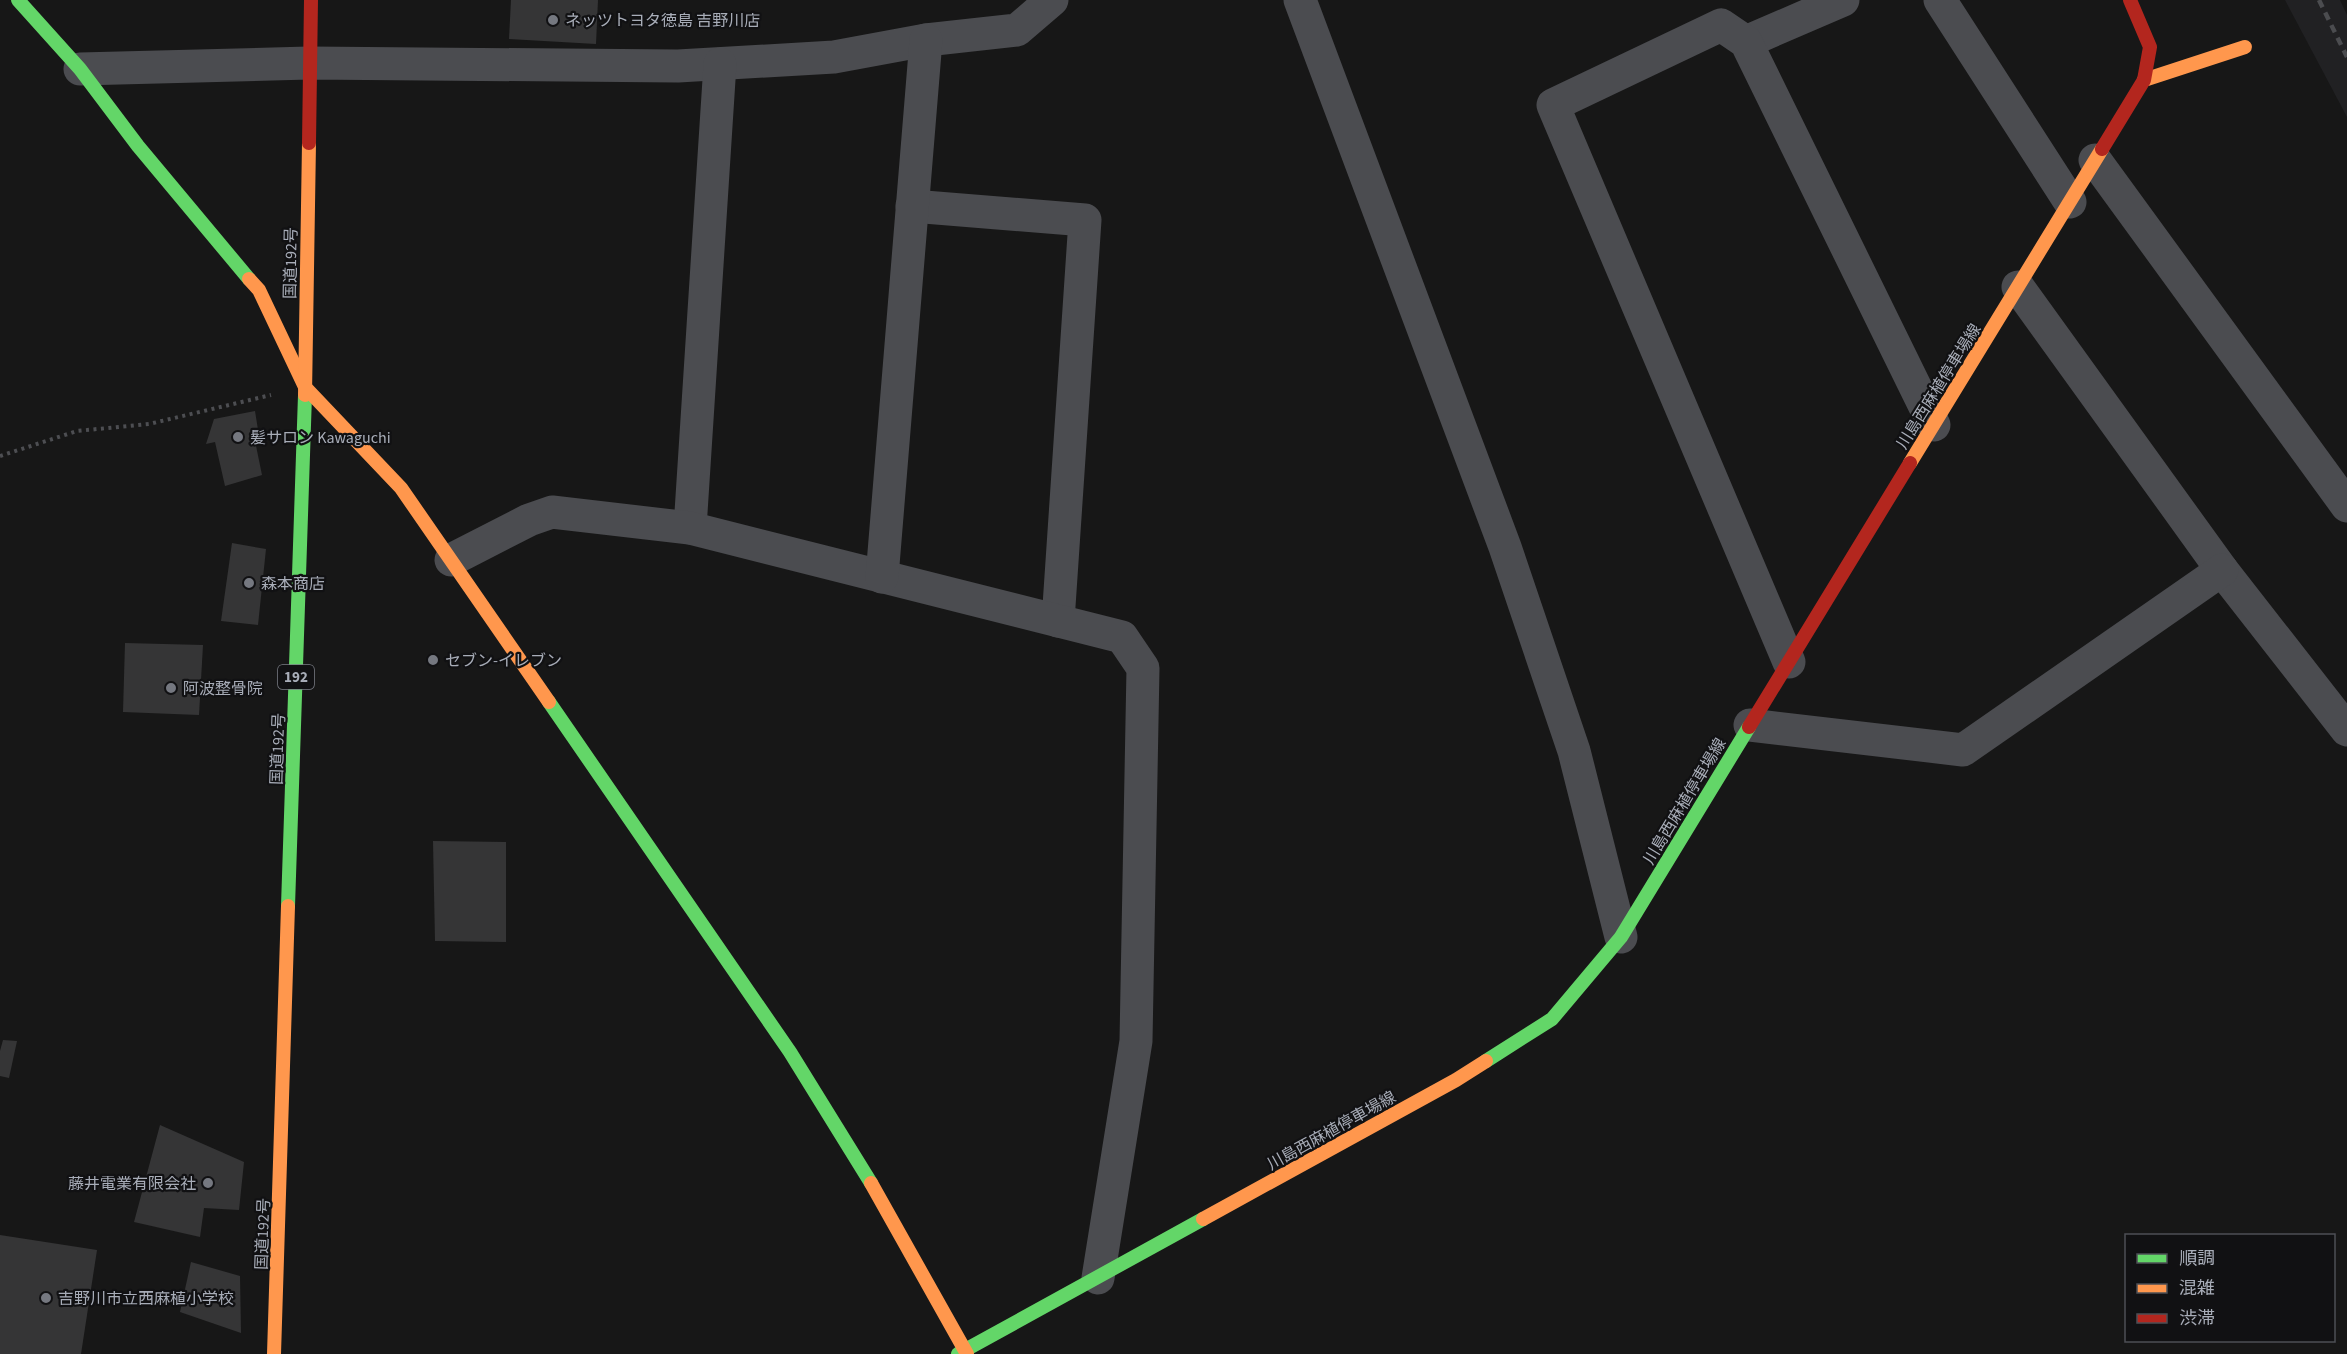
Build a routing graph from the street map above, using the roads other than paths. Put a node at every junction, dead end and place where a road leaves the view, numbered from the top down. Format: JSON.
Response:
{"nodes":[{"id":1,"x":18,"y":0,"type":"edge"},
{"id":2,"x":311,"y":0,"type":"edge"},
{"id":3,"x":1052,"y":0,"type":"edge"},
{"id":4,"x":1300,"y":0,"type":"edge"},
{"id":5,"x":1843,"y":0,"type":"edge"},
{"id":6,"x":1940,"y":0,"type":"edge"},
{"id":7,"x":2130,"y":0,"type":"edge"},
{"id":8,"x":926,"y":40,"type":"junction"},
{"id":9,"x":1746,"y":42,"type":"junction"},
{"id":10,"x":2245,"y":47,"type":"dead end"},
{"id":11,"x":309,"y":63,"type":"junction"},
{"id":12,"x":720,"y":64,"type":"junction"},
{"id":13,"x":80,"y":69,"type":"junction"},
{"id":14,"x":2144,"y":80,"type":"junction"},
{"id":15,"x":2096,"y":160,"type":"junction"},
{"id":16,"x":2070,"y":202,"type":"junction"},
{"id":17,"x":912,"y":206,"type":"junction"},
{"id":18,"x":2018,"y":287,"type":"junction"},
{"id":19,"x":305,"y":387,"type":"junction"},
{"id":20,"x":1934,"y":424,"type":"junction"},
{"id":21,"x":2347,"y":506,"type":"edge"},
{"id":22,"x":690,"y":528,"type":"junction"},
{"id":23,"x":451,"y":560,"type":"junction"},
{"id":24,"x":2222,"y":570,"type":"junction"},
{"id":25,"x":882,"y":577,"type":"junction"},
{"id":26,"x":1058,"y":621,"type":"junction"},
{"id":27,"x":1789,"y":662,"type":"junction"},
{"id":28,"x":1750,"y":724,"type":"junction"},
{"id":29,"x":2347,"y":730,"type":"edge"},
{"id":30,"x":1621,"y":937,"type":"junction"},
{"id":31,"x":1098,"y":1278,"type":"junction"},
{"id":32,"x":963,"y":1353,"type":"edge"},
{"id":33,"x":274,"y":1354,"type":"edge"}],
"edges":[{"from":1,"to":13,"type":"main road"},
{"from":2,"to":11,"type":"main road","name":"国道192号","number":"192"},
{"from":3,"to":8,"type":"street"},
{"from":4,"to":30,"type":"street"},
{"from":5,"to":9,"type":"street"},
{"from":6,"to":16,"type":"street"},
{"from":7,"to":14,"type":"main road","name":"川島西麻植停車場線"},
{"from":8,"to":12,"type":"street"},
{"from":8,"to":17,"type":"street"},
{"from":9,"to":20,"type":"street"},
{"from":9,"to":27,"type":"street"},
{"from":10,"to":14,"type":"main road"},
{"from":11,"to":12,"type":"street"},
{"from":11,"to":13,"type":"street"},
{"from":11,"to":19,"type":"main road","name":"国道192号","number":"192"},
{"from":12,"to":22,"type":"street"},
{"from":13,"to":19,"type":"main road"},
{"from":14,"to":15,"type":"main road","name":"川島西麻植停車場線"},
{"from":15,"to":16,"type":"main road","name":"川島西麻植停車場線"},
{"from":15,"to":21,"type":"street"},
{"from":16,"to":18,"type":"main road","name":"川島西麻植停車場線"},
{"from":17,"to":25,"type":"street"},
{"from":17,"to":26,"type":"street"},
{"from":18,"to":20,"type":"main road","name":"川島西麻植停車場線"},
{"from":18,"to":24,"type":"street"},
{"from":19,"to":23,"type":"main road"},
{"from":19,"to":33,"type":"main road","name":"国道192号","number":"192"},
{"from":20,"to":27,"type":"main road","name":"川島西麻植停車場線"},
{"from":22,"to":23,"type":"street"},
{"from":22,"to":25,"type":"street"},
{"from":23,"to":32,"type":"main road"},
{"from":24,"to":28,"type":"street"},
{"from":24,"to":29,"type":"street"},
{"from":25,"to":26,"type":"street"},
{"from":26,"to":31,"type":"street"},
{"from":27,"to":28,"type":"main road","name":"川島西麻植停車場線"},
{"from":28,"to":30,"type":"main road","name":"川島西麻植停車場線"},
{"from":30,"to":31,"type":"main road","name":"川島西麻植停車場線"},
{"from":31,"to":32,"type":"main road","name":"川島西麻植停車場線"}]}
